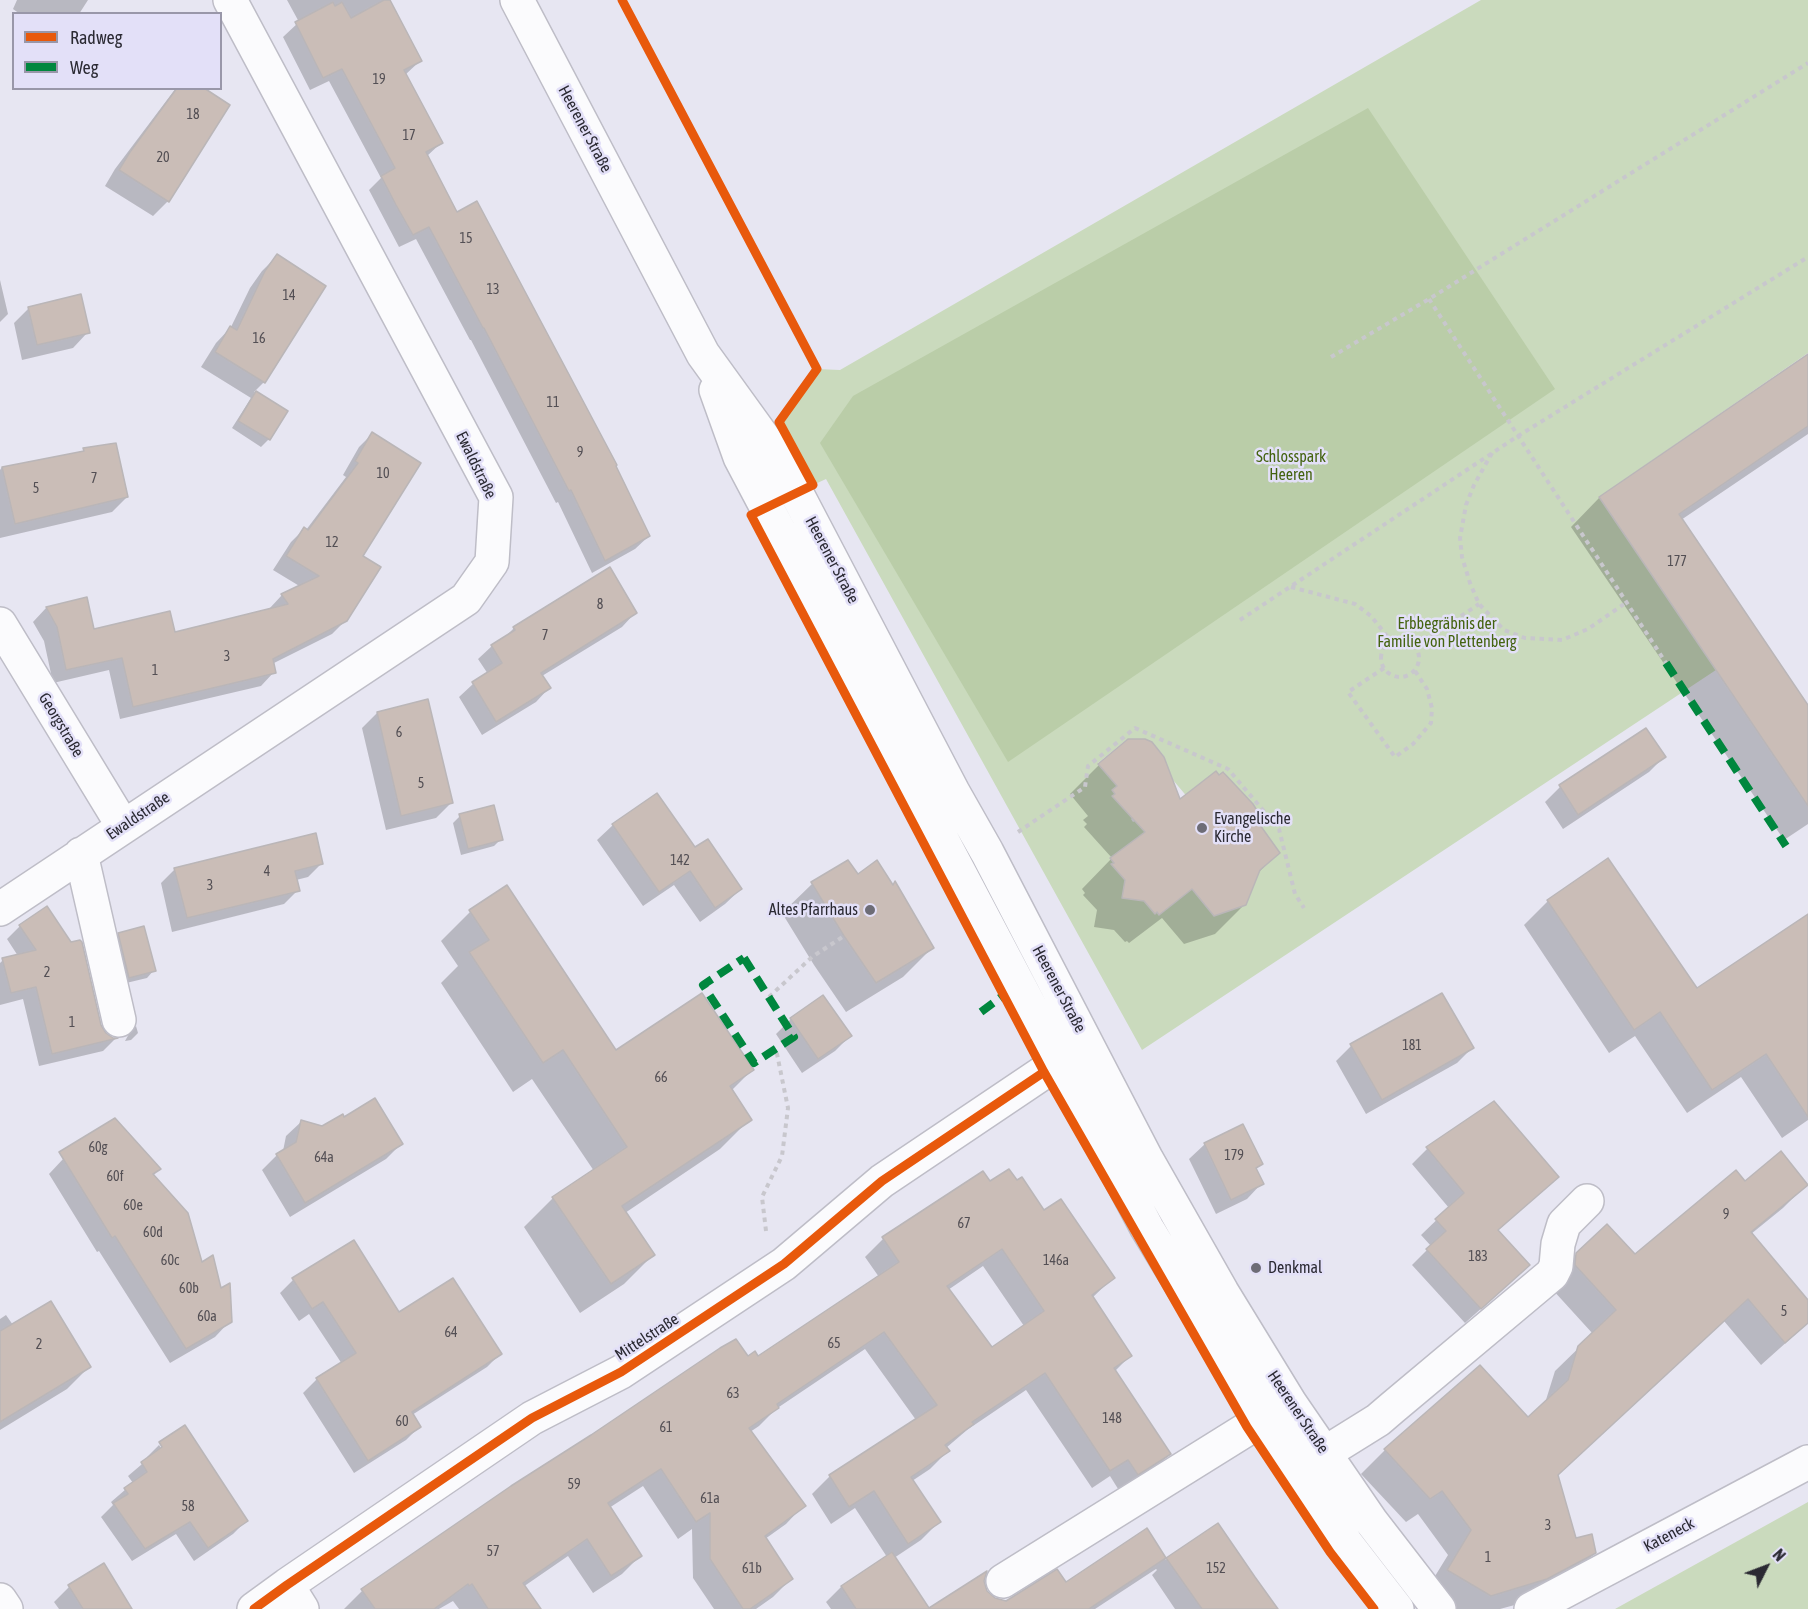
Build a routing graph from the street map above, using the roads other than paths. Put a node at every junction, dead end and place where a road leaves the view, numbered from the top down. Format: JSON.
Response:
{"nodes":[{"id":1,"x":230,"y":0,"type":"edge"},
{"id":2,"x":518,"y":0,"type":"edge"},
{"id":3,"x":704,"y":354,"type":"junction"},
{"id":4,"x":0,"y":624,"type":"edge"},
{"id":5,"x":123,"y":826,"type":"junction"},
{"id":6,"x":81,"y":854,"type":"junction"},
{"id":7,"x":0,"y":909,"type":"edge"},
{"id":8,"x":119,"y":1020,"type":"dead end"},
{"id":9,"x":1088,"y":1046,"type":"junction"},
{"id":10,"x":1059,"y":1064,"type":"junction"},
{"id":11,"x":1587,"y":1201,"type":"dead end"},
{"id":12,"x":1263,"y":1419,"type":"junction"},
{"id":13,"x":1325,"y":1453,"type":"junction"},
{"id":14,"x":1808,"y":1462,"type":"edge"},
{"id":15,"x":1004,"y":1581,"type":"dead end"},
{"id":16,"x":295,"y":1597,"type":"edge"},
{"id":17,"x":0,"y":1600,"type":"edge"},
{"id":18,"x":6,"y":1609,"type":"edge"},
{"id":19,"x":254,"y":1609,"type":"edge"},
{"id":20,"x":1397,"y":1609,"type":"edge"},
{"id":21,"x":1439,"y":1609,"type":"edge"},
{"id":22,"x":1531,"y":1609,"type":"edge"}],
"edges":[{"from":1,"to":5,"type":"main road","name":"Ewaldstraße"},
{"from":2,"to":3,"type":"main road","name":"Heerener Straße"},
{"from":3,"to":9,"type":"main road","name":"Heerener Straße"},
{"from":3,"to":10,"type":"main road","name":"Heerener Straße"},
{"from":4,"to":5,"type":"main road","name":"Georgstraße"},
{"from":5,"to":6,"type":"main road","name":"Ewaldstraße"},
{"from":6,"to":7,"type":"main road","name":"Ewaldstraße"},
{"from":6,"to":8,"type":"main road"},
{"from":9,"to":10,"type":"main road","name":"Mittelstraße"},
{"from":9,"to":13,"type":"main road","name":"Heerener Straße"},
{"from":10,"to":12,"type":"main road","name":"Heerener Straße"},
{"from":10,"to":16,"type":"main road","name":"Mittelstraße"},
{"from":11,"to":13,"type":"main road"},
{"from":12,"to":15,"type":"main road","name":"Heerener Straße"},
{"from":12,"to":20,"type":"main road","name":"Heerener Straße"},
{"from":13,"to":21,"type":"main road","name":"Heerener Straße"},
{"from":14,"to":22,"type":"main road","name":"Kateneck"},
{"from":16,"to":19,"type":"main road","name":"Mittelstraße"},
{"from":17,"to":18,"type":"main road"}]}
